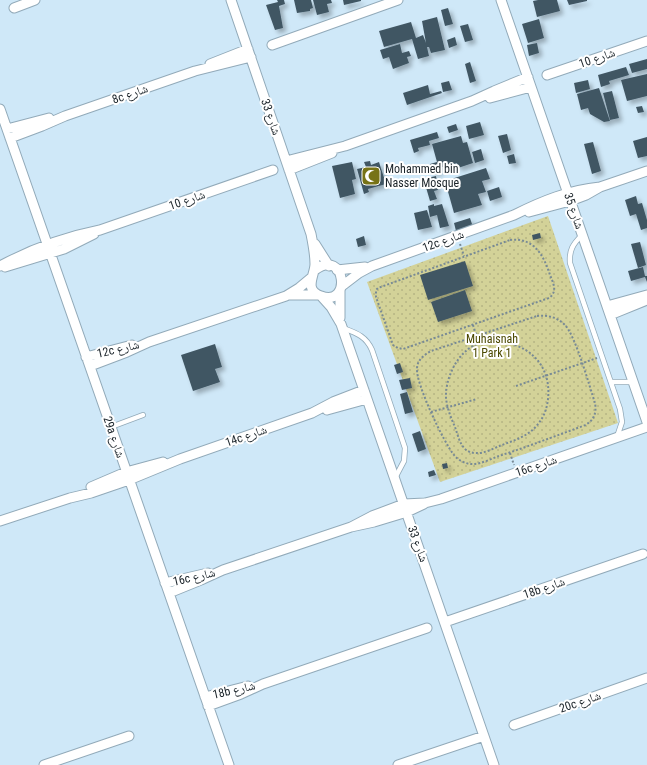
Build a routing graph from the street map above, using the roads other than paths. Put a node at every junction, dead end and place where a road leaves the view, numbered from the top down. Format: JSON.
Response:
{"nodes":[{"id":1,"x":35,"y":0,"type":"edge"},
{"id":2,"x":231,"y":0,"type":"edge"},
{"id":3,"x":398,"y":0,"type":"edge"},
{"id":4,"x":501,"y":0,"type":"edge"},
{"id":5,"x":14,"y":8,"type":"dead end"},
{"id":6,"x":647,"y":41,"type":"edge"},
{"id":7,"x":272,"y":45,"type":"dead end"},
{"id":8,"x":249,"y":53,"type":"junction"},
{"id":9,"x":547,"y":75,"type":"dead end"},
{"id":10,"x":529,"y":82,"type":"junction"},
{"id":11,"x":0,"y":109,"type":"edge"},
{"id":12,"x":9,"y":134,"type":"junction"},
{"id":13,"x":346,"y":146,"type":"junction"},
{"id":14,"x":286,"y":161,"type":"junction"},
{"id":15,"x":273,"y":170,"type":"dead end"},
{"id":16,"x":289,"y":170,"type":"junction"},
{"id":17,"x":647,"y":171,"type":"edge"},
{"id":18,"x":569,"y":197,"type":"junction"},
{"id":19,"x":100,"y":230,"type":"junction"},
{"id":20,"x":311,"y":234,"type":"junction"},
{"id":21,"x":582,"y":235,"type":"junction"},
{"id":22,"x":47,"y":244,"type":"junction"},
{"id":23,"x":50,"y":253,"type":"junction"},
{"id":24,"x":372,"y":266,"type":"junction"},
{"id":25,"x":0,"y":267,"type":"edge"},
{"id":26,"x":333,"y":268,"type":"junction"},
{"id":27,"x":313,"y":274,"type":"junction"},
{"id":28,"x":341,"y":288,"type":"junction"},
{"id":29,"x":647,"y":295,"type":"edge"},
{"id":30,"x":286,"y":296,"type":"junction"},
{"id":31,"x":320,"y":296,"type":"junction"},
{"id":32,"x":647,"y":300,"type":"edge"},
{"id":33,"x":607,"y":306,"type":"junction"},
{"id":34,"x":610,"y":315,"type":"junction"},
{"id":35,"x":342,"y":326,"type":"junction"},
{"id":36,"x":149,"y":342,"type":"junction"},
{"id":37,"x":86,"y":357,"type":"junction"},
{"id":38,"x":90,"y":366,"type":"junction"},
{"id":39,"x":611,"y":382,"type":"junction"},
{"id":40,"x":633,"y":382,"type":"junction"},
{"id":41,"x":366,"y":394,"type":"junction"},
{"id":42,"x":143,"y":415,"type":"dead end"},
{"id":43,"x":647,"y":422,"type":"edge"},
{"id":44,"x":111,"y":427,"type":"junction"},
{"id":45,"x":647,"y":427,"type":"edge"},
{"id":46,"x":617,"y":438,"type":"junction"},
{"id":47,"x":128,"y":476,"type":"junction"},
{"id":48,"x":395,"y":478,"type":"junction"},
{"id":49,"x":405,"y":508,"type":"junction"},
{"id":50,"x":0,"y":521,"type":"edge"},
{"id":51,"x":643,"y":554,"type":"dead end"},
{"id":52,"x":223,"y":570,"type":"junction"},
{"id":53,"x":165,"y":583,"type":"junction"},
{"id":54,"x":169,"y":592,"type":"junction"},
{"id":55,"x":445,"y":622,"type":"junction"},
{"id":56,"x":427,"y":628,"type":"dead end"},
{"id":57,"x":647,"y":678,"type":"edge"},
{"id":58,"x":207,"y":702,"type":"junction"},
{"id":59,"x":514,"y":725,"type":"dead end"},
{"id":60,"x":129,"y":736,"type":"dead end"},
{"id":61,"x":484,"y":736,"type":"junction"},
{"id":62,"x":44,"y":765,"type":"edge"},
{"id":63,"x":229,"y":765,"type":"edge"},
{"id":64,"x":398,"y":765,"type":"edge"},
{"id":65,"x":494,"y":765,"type":"edge"}],
"edges":[{"from":1,"to":5,"type":"street"},
{"from":2,"to":8,"type":"street","name":"شارع 33"},
{"from":3,"to":7,"type":"street"},
{"from":4,"to":10,"type":"street","name":"شارع 35"},
{"from":6,"to":9,"type":"street","name":"شارع 10"},
{"from":8,"to":12,"type":"street","name":"8c شارع"},
{"from":8,"to":14,"type":"street","name":"شارع 33"},
{"from":10,"to":13,"type":"street"},
{"from":10,"to":18,"type":"street","name":"شارع 35"},
{"from":11,"to":12,"type":"street","name":"29a شارع"},
{"from":12,"to":22,"type":"street","name":"29a شارع"},
{"from":13,"to":14,"type":"street"},
{"from":13,"to":16,"type":"street"},
{"from":14,"to":16,"type":"street","name":"شارع 33"},
{"from":15,"to":19,"type":"street","name":"شارع 10"},
{"from":16,"to":20,"type":"street","name":"شارع 33"},
{"from":17,"to":18,"type":"street","name":"12c شارع"},
{"from":18,"to":21,"type":"street","name":"شارع 35"},
{"from":18,"to":24,"type":"street","name":"12c شارع"},
{"from":19,"to":22,"type":"street","name":"شارع 10"},
{"from":19,"to":23,"type":"street","name":"شارع 10"},
{"from":20,"to":26,"type":"street","name":"شارع 33"},
{"from":20,"to":27,"type":"street","name":"شارع 33"},
{"from":21,"to":33,"type":"street","name":"شارع 35"},
{"from":21,"to":39,"type":"lane"},
{"from":22,"to":23,"type":"street","name":"29a شارع"},
{"from":22,"to":25,"type":"street","name":"شارع 10"},
{"from":23,"to":25,"type":"street","name":"شارع 10"},
{"from":23,"to":37,"type":"street","name":"29a شارع"},
{"from":24,"to":26,"type":"street","name":"12c شارع"},
{"from":24,"to":28,"type":"street","name":"12c شارع"},
{"from":26,"to":27,"type":"street"},
{"from":26,"to":28,"type":"street"},
{"from":27,"to":30,"type":"street","name":"12c شارع"},
{"from":27,"to":31,"type":"street"},
{"from":28,"to":31,"type":"street"},
{"from":28,"to":35,"type":"street","name":"شارع 33"},
{"from":29,"to":33,"type":"street"},
{"from":30,"to":31,"type":"street","name":"12c شارع"},
{"from":30,"to":36,"type":"street","name":"12c شارع"},
{"from":31,"to":35,"type":"street","name":"شارع 33"},
{"from":32,"to":34,"type":"street"},
{"from":33,"to":34,"type":"street","name":"شارع 35"},
{"from":34,"to":40,"type":"street","name":"شارع 35"},
{"from":35,"to":41,"type":"street","name":"شارع 33"},
{"from":35,"to":48,"type":"lane"},
{"from":36,"to":37,"type":"street","name":"12c شارع"},
{"from":36,"to":38,"type":"street","name":"12c شارع"},
{"from":37,"to":38,"type":"street","name":"29a شارع"},
{"from":38,"to":44,"type":"street","name":"29a شارع"},
{"from":39,"to":40,"type":"lane"},
{"from":39,"to":46,"type":"lane"},
{"from":40,"to":43,"type":"street","name":"شارع 35"},
{"from":41,"to":47,"type":"street","name":"14c شارع"},
{"from":41,"to":48,"type":"street","name":"شارع 33"},
{"from":42,"to":44,"type":"lane"},
{"from":44,"to":47,"type":"street","name":"29a شارع"},
{"from":45,"to":46,"type":"street","name":"16c شارع"},
{"from":46,"to":49,"type":"street","name":"16c شارع"},
{"from":47,"to":50,"type":"street","name":"14c شارع"},
{"from":47,"to":53,"type":"street","name":"29a شارع"},
{"from":48,"to":49,"type":"street","name":"شارع 33"},
{"from":49,"to":52,"type":"street","name":"16c شارع"},
{"from":49,"to":55,"type":"street","name":"شارع 33"},
{"from":51,"to":55,"type":"street","name":"18b شارع"},
{"from":52,"to":53,"type":"street","name":"16c شارع"},
{"from":52,"to":54,"type":"street","name":"16c شارع"},
{"from":53,"to":54,"type":"street","name":"29a شارع"},
{"from":54,"to":58,"type":"street","name":"29a شارع"},
{"from":55,"to":61,"type":"street","name":"شارع 33"},
{"from":56,"to":58,"type":"street","name":"18b شارع"},
{"from":57,"to":59,"type":"street","name":"20c شارع"},
{"from":58,"to":63,"type":"street","name":"29a شارع"},
{"from":60,"to":62,"type":"street"},
{"from":61,"to":64,"type":"street"},
{"from":61,"to":65,"type":"street","name":"شارع 33"}]}
